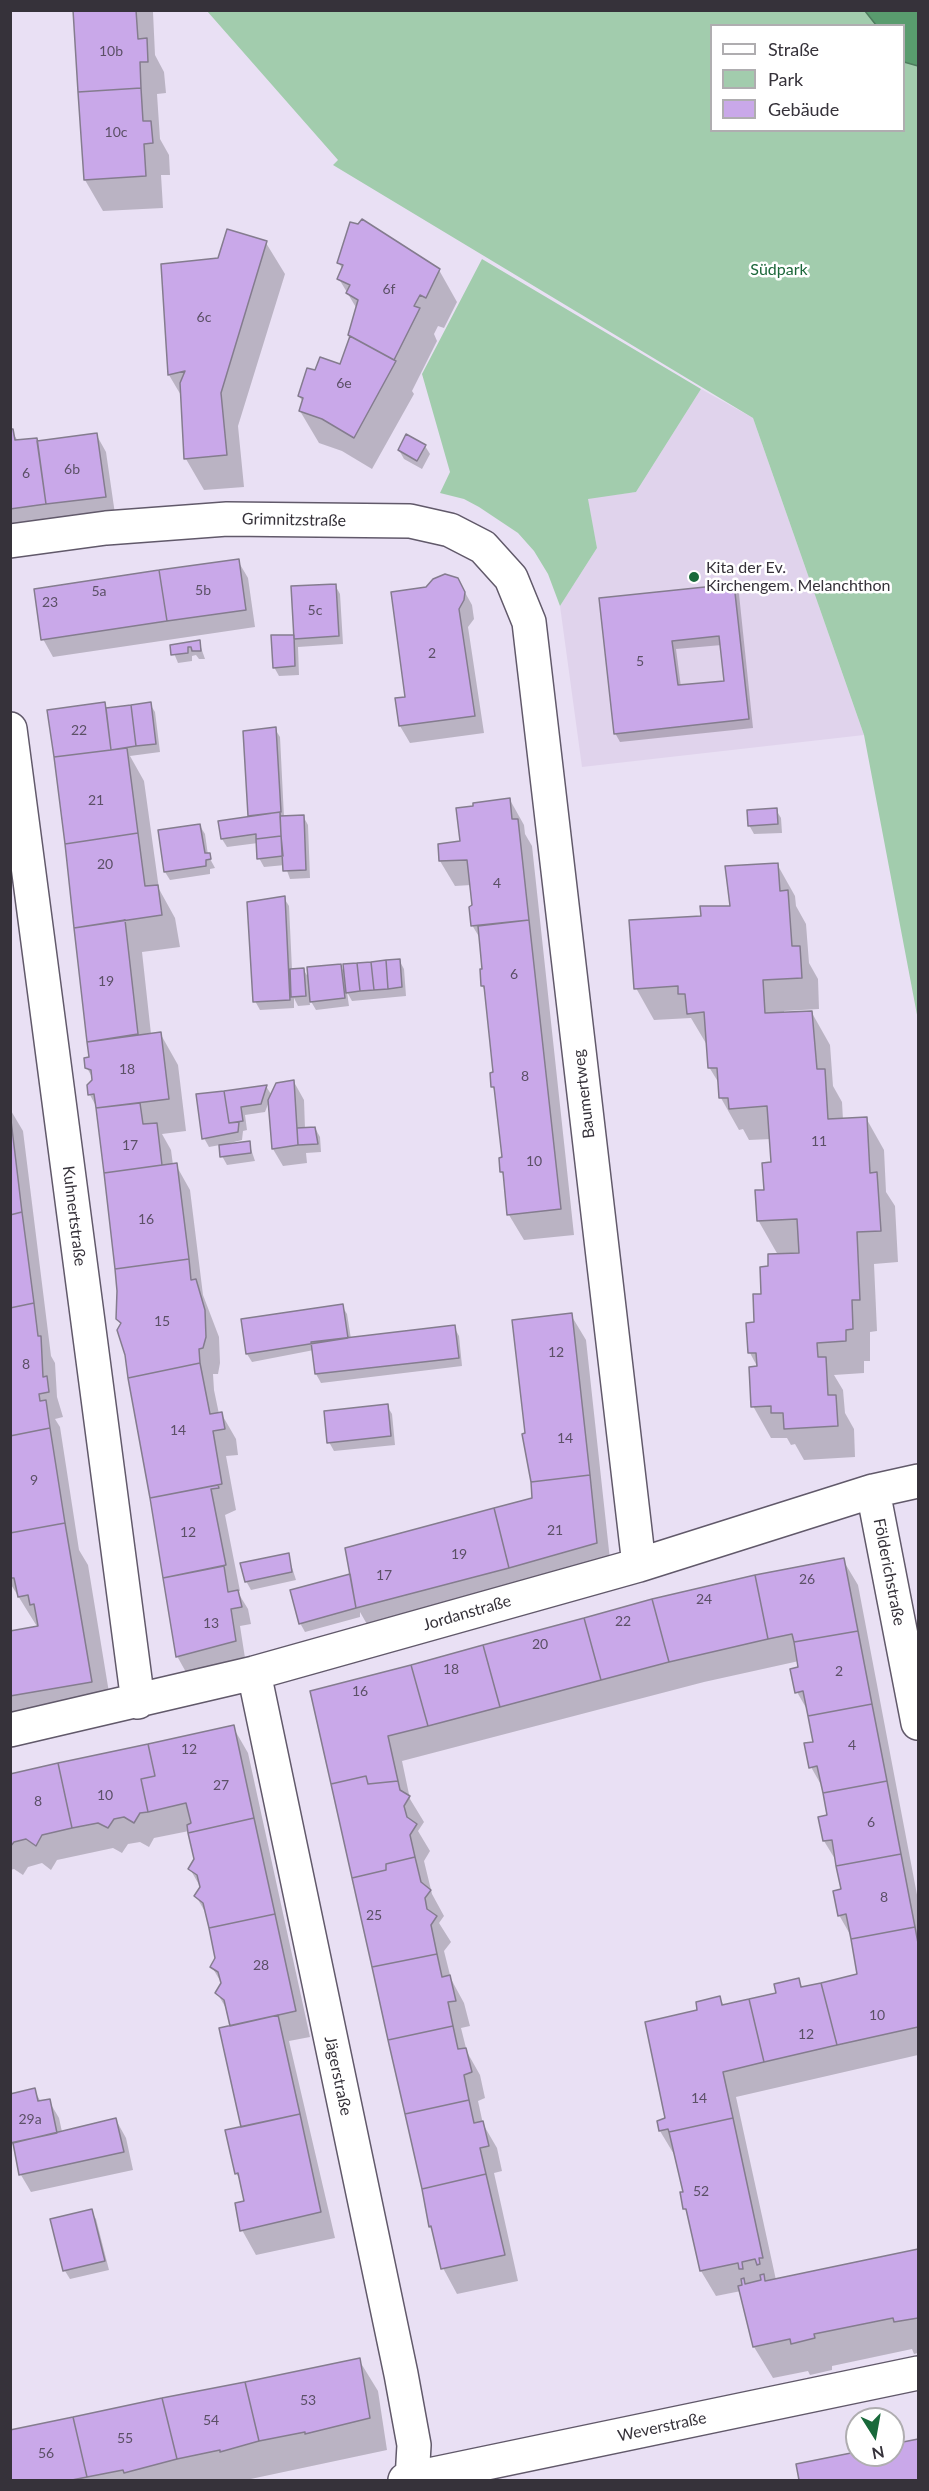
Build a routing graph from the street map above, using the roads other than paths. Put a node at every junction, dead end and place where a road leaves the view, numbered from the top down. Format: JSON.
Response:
{"nodes":[{"id":1,"x":10,"y":541,"type":"edge"},
{"id":2,"x":530,"y":622,"type":"joint"},
{"id":3,"x":10,"y":729,"type":"edge"},
{"id":4,"x":918,"y":1481,"type":"edge"},
{"id":5,"x":873,"y":1491,"type":"junction"},
{"id":6,"x":639,"y":1565,"type":"junction"},
{"id":7,"x":254,"y":1673,"type":"junction"},
{"id":8,"x":138,"y":1702,"type":"junction"},
{"id":9,"x":918,"y":1723,"type":"edge"},
{"id":10,"x":10,"y":1730,"type":"edge"},
{"id":11,"x":918,"y":2373,"type":"edge"},
{"id":12,"x":410,"y":2480,"type":"edge"}],
"edges":[{"from":1,"to":2,"type":"street","name":"Grimnitzstraße"},
{"from":2,"to":6,"type":"street","name":"Baumertweg"},
{"from":3,"to":8,"type":"street","name":"Kuhnertstraße"},
{"from":4,"to":5,"type":"street","name":"Jordanstraße"},
{"from":5,"to":6,"type":"street","name":"Jordanstraße"},
{"from":5,"to":9,"type":"street","name":"Földerichstraße"},
{"from":6,"to":7,"type":"street","name":"Jordanstraße"},
{"from":7,"to":8,"type":"street","name":"Jordanstraße"},
{"from":7,"to":12,"type":"street","name":"Jägerstraße"},
{"from":8,"to":10,"type":"street","name":"Jordanstraße"},
{"from":11,"to":12,"type":"street","name":"Weverstraße"}]}
